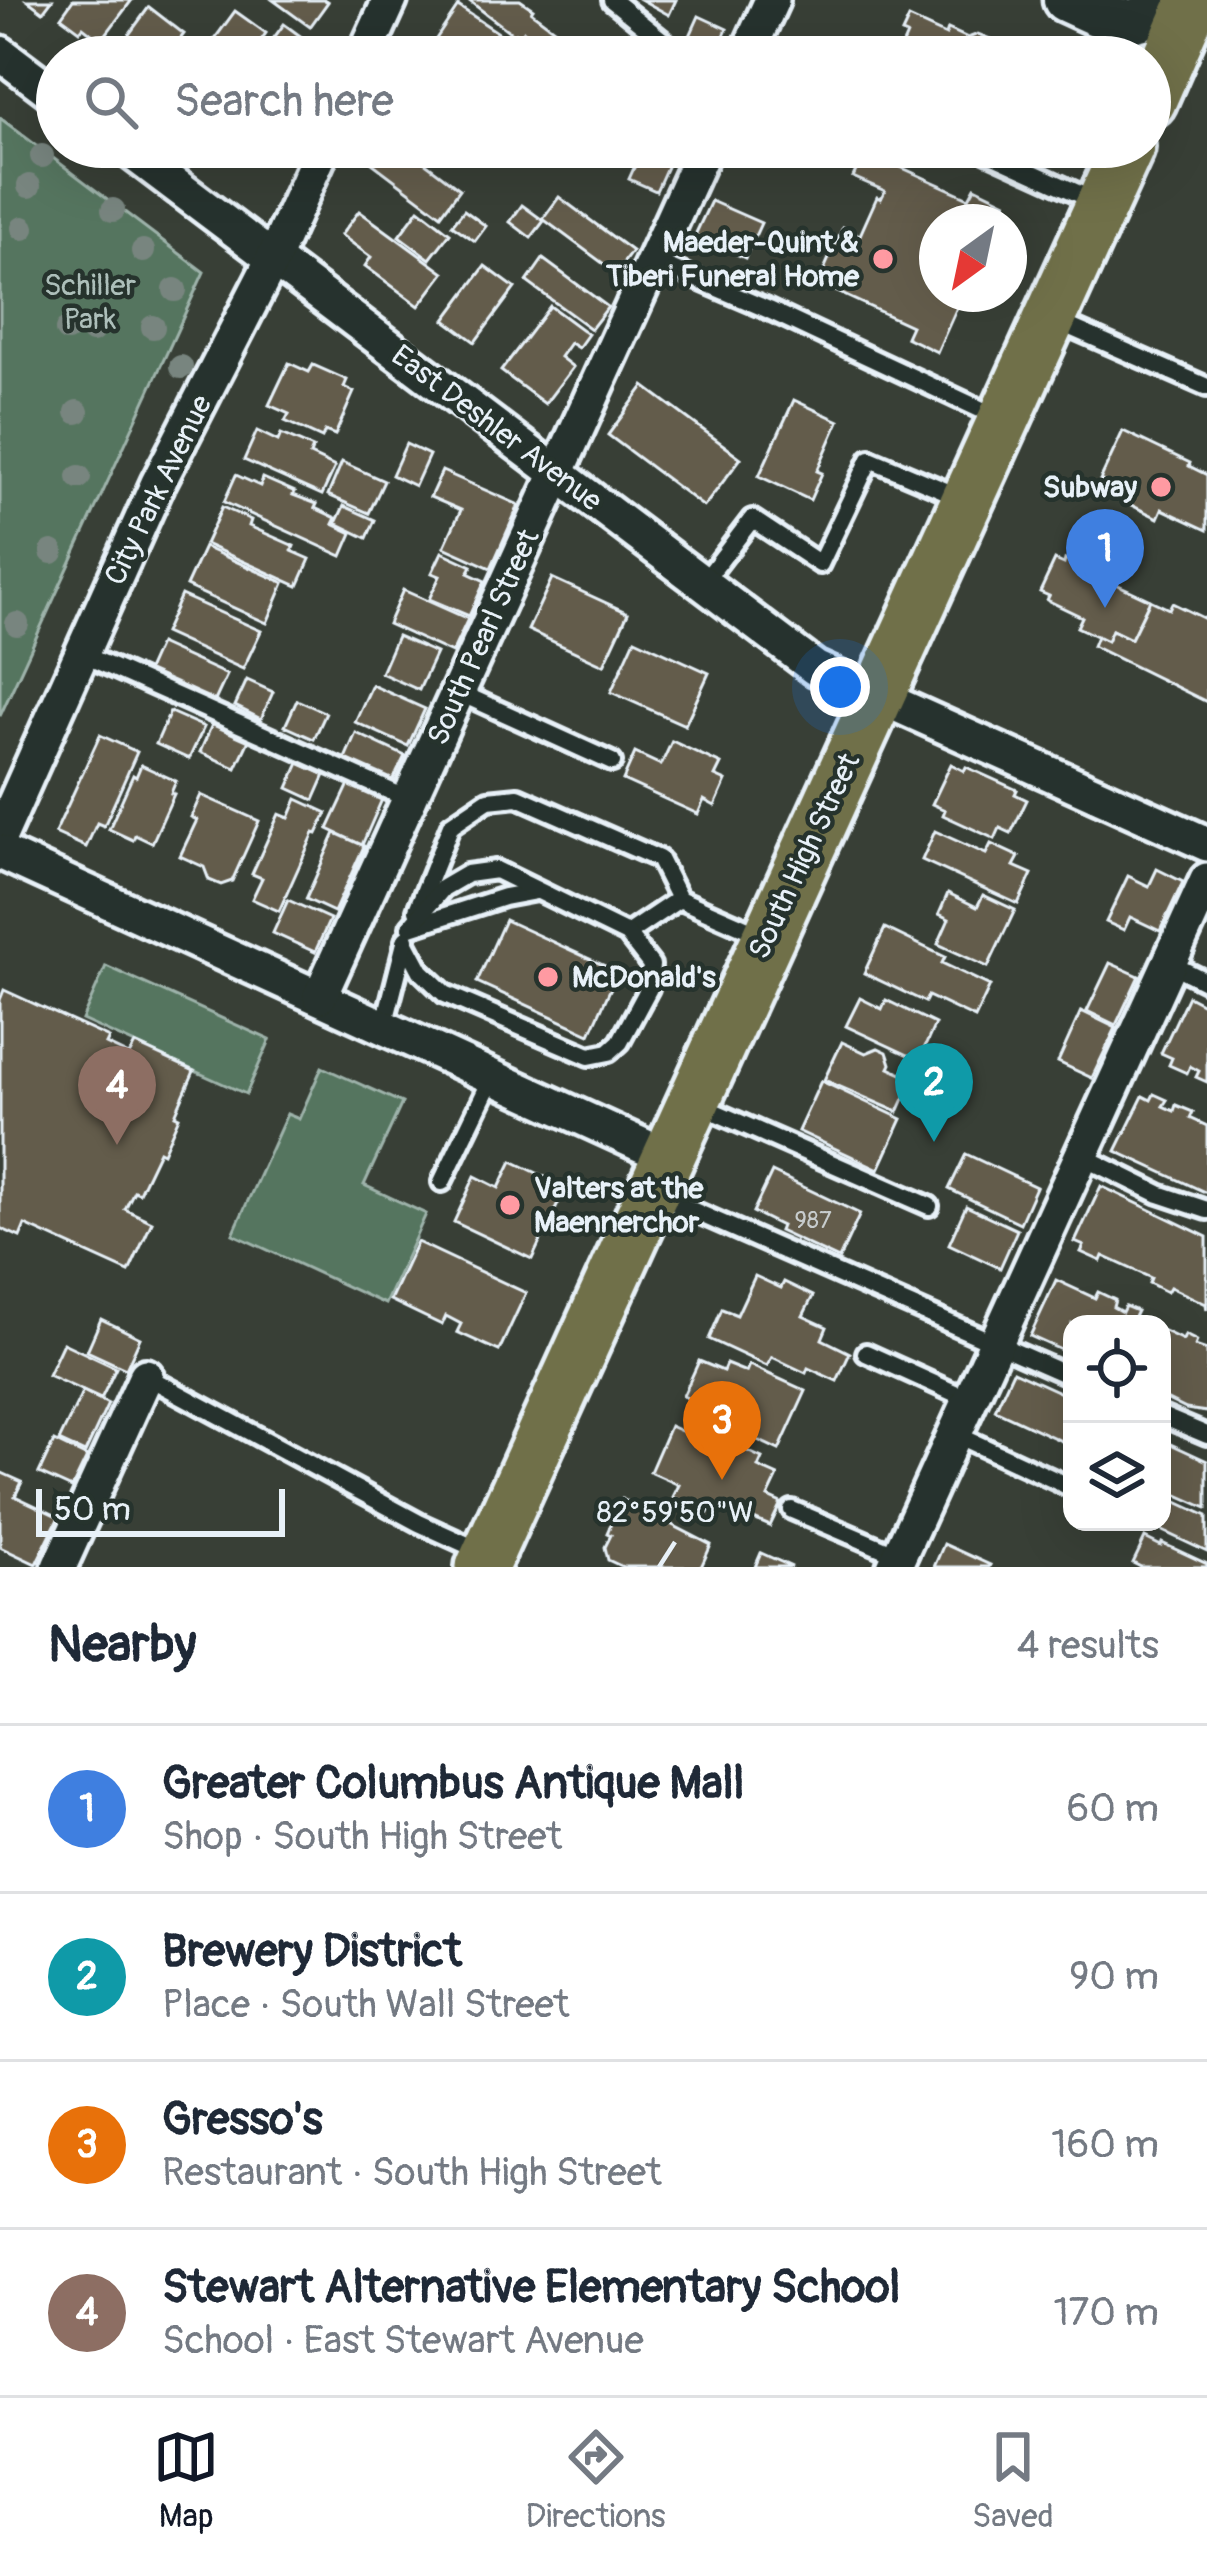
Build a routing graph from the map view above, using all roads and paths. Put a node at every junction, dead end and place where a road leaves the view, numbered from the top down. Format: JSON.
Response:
{"nodes":[{"id":1,"x":390,"y":0,"type":"edge"},
{"id":2,"x":612,"y":0,"type":"edge"},
{"id":3,"x":772,"y":0,"type":"edge"},
{"id":4,"x":1064,"y":0,"type":"edge"},
{"id":5,"x":1173,"y":0,"type":"edge"},
{"id":6,"x":1194,"y":0,"type":"edge"},
{"id":7,"x":374,"y":36,"type":"edge"},
{"id":8,"x":657,"y":36,"type":"edge"},
{"id":9,"x":759,"y":36,"type":"edge"},
{"id":10,"x":0,"y":53,"type":"edge"},
{"id":11,"x":1171,"y":53,"type":"edge"},
{"id":12,"x":36,"y":80,"type":"edge"},
{"id":13,"x":152,"y":168,"type":"edge"},
{"id":14,"x":314,"y":168,"type":"edge"},
{"id":15,"x":696,"y":168,"type":"edge"},
{"id":16,"x":1022,"y":168,"type":"edge"},
{"id":17,"x":1118,"y":168,"type":"edge"},
{"id":18,"x":1102,"y":204,"type":"junction"},
{"id":19,"x":273,"y":259,"type":"junction"},
{"id":20,"x":654,"y":261,"type":"junction"},
{"id":21,"x":1050,"y":318,"type":"junction"},
{"id":22,"x":1207,"y":388,"type":"edge"},
{"id":23,"x":1004,"y":420,"type":"junction"},
{"id":24,"x":557,"y":473,"type":"junction"},
{"id":25,"x":967,"y":500,"type":"junction"},
{"id":26,"x":703,"y":583,"type":"junction"},
{"id":27,"x":82,"y":654,"type":"junction"},
{"id":28,"x":458,"y":692,"type":"junction"},
{"id":29,"x":876,"y":697,"type":"junction"},
{"id":30,"x":612,"y":763,"type":"dead end"},
{"id":31,"x":410,"y":800,"type":"junction"},
{"id":32,"x":0,"y":836,"type":"edge"},
{"id":33,"x":1204,"y":836,"type":"edge"},
{"id":34,"x":0,"y":852,"type":"edge"},
{"id":35,"x":1207,"y":880,"type":"edge"},
{"id":36,"x":536,"y":891,"type":"junction"},
{"id":37,"x":679,"y":899,"type":"junction"},
{"id":38,"x":407,"y":934,"type":"junction"},
{"id":39,"x":627,"y":934,"type":"junction"},
{"id":40,"x":766,"y":938,"type":"junction"},
{"id":41,"x":1169,"y":964,"type":"junction"},
{"id":42,"x":1207,"y":982,"type":"edge"},
{"id":43,"x":320,"y":996,"type":"junction"},
{"id":44,"x":385,"y":1026,"type":"junction"},
{"id":45,"x":493,"y":1076,"type":"junction"},
{"id":46,"x":693,"y":1102,"type":"junction"},
{"id":47,"x":1082,"y":1156,"type":"junction"},
{"id":48,"x":660,"y":1175,"type":"junction"},
{"id":49,"x":442,"y":1182,"type":"dead end"},
{"id":50,"x":929,"y":1206,"type":"dead end"},
{"id":51,"x":1207,"y":1210,"type":"edge"},
{"id":52,"x":996,"y":1344,"type":"junction"},
{"id":53,"x":866,"y":1353,"type":"dead end"},
{"id":54,"x":1063,"y":1373,"type":"edge"},
{"id":55,"x":146,"y":1376,"type":"joint"},
{"id":56,"x":970,"y":1400,"type":"junction"},
{"id":57,"x":1171,"y":1420,"type":"edge"},
{"id":58,"x":955,"y":1434,"type":"junction"},
{"id":59,"x":1207,"y":1435,"type":"edge"},
{"id":60,"x":1063,"y":1484,"type":"edge"},
{"id":61,"x":792,"y":1510,"type":"dead end"},
{"id":62,"x":897,"y":1561,"type":"edge"},
{"id":63,"x":495,"y":1563,"type":"edge"},
{"id":64,"x":58,"y":1567,"type":"edge"}],
"edges":[{"from":1,"to":7,"type":"street"},
{"from":2,"to":8,"type":"lane"},
{"from":3,"to":9,"type":"street"},
{"from":4,"to":5,"type":"street"},
{"from":6,"to":11,"type":"main road"},
{"from":10,"to":12,"type":"street"},
{"from":13,"to":19,"type":"street","name":"East Deshler Avenue"},
{"from":14,"to":19,"type":"street","name":"City Park Avenue"},
{"from":15,"to":20,"type":"street","name":"South Pearl Street"},
{"from":16,"to":18,"type":"lane"},
{"from":17,"to":18,"type":"main road","name":"South High Street"},
{"from":18,"to":21,"type":"main road","name":"South High Street"},
{"from":19,"to":24,"type":"street","name":"East Deshler Avenue"},
{"from":19,"to":27,"type":"street","name":"City Park Avenue"},
{"from":20,"to":23,"type":"lane"},
{"from":20,"to":24,"type":"street","name":"South Pearl Street"},
{"from":21,"to":22,"type":"lane"},
{"from":21,"to":23,"type":"main road","name":"South High Street"},
{"from":23,"to":25,"type":"main road","name":"South High Street"},
{"from":24,"to":26,"type":"street","name":"East Deshler Avenue"},
{"from":24,"to":28,"type":"street","name":"South Pearl Street"},
{"from":25,"to":26,"type":"lane"},
{"from":25,"to":29,"type":"main road","name":"South High Street"},
{"from":26,"to":29,"type":"street","name":"East Deshler Avenue"},
{"from":27,"to":31,"type":"lane"},
{"from":27,"to":32,"type":"street","name":"City Park Avenue"},
{"from":28,"to":30,"type":"lane"},
{"from":28,"to":31,"type":"street","name":"South Pearl Street"},
{"from":29,"to":33,"type":"street","name":"East Deshler Avenue"},
{"from":29,"to":40,"type":"main road","name":"South High Street"},
{"from":31,"to":43,"type":"street","name":"South Pearl Street"},
{"from":34,"to":43,"type":"street"},
{"from":35,"to":41,"type":"street"},
{"from":36,"to":38,"type":"lane"},
{"from":36,"to":38,"type":"lane"},
{"from":36,"to":39,"type":"lane"},
{"from":37,"to":38,"type":"lane"},
{"from":37,"to":39,"type":"lane"},
{"from":37,"to":40,"type":"lane"},
{"from":38,"to":39,"type":"lane"},
{"from":38,"to":44,"type":"lane"},
{"from":40,"to":46,"type":"main road","name":"South High Street"},
{"from":41,"to":42,"type":"lane"},
{"from":41,"to":47,"type":"street"},
{"from":43,"to":44,"type":"street"},
{"from":44,"to":45,"type":"street"},
{"from":45,"to":48,"type":"street"},
{"from":45,"to":49,"type":"lane"},
{"from":46,"to":48,"type":"main road","name":"South High Street"},
{"from":46,"to":50,"type":"lane"},
{"from":47,"to":51,"type":"lane"},
{"from":47,"to":52,"type":"street"},
{"from":48,"to":52,"type":"lane"},
{"from":48,"to":63,"type":"main road","name":"South High Street"},
{"from":52,"to":54,"type":"lane"},
{"from":52,"to":56,"type":"street"},
{"from":53,"to":56,"type":"lane"},
{"from":55,"to":63,"type":"lane"},
{"from":55,"to":64,"type":"street"},
{"from":56,"to":58,"type":"street"},
{"from":57,"to":59,"type":"lane"},
{"from":58,"to":60,"type":"lane"},
{"from":58,"to":62,"type":"street"},
{"from":61,"to":62,"type":"lane"}]}
